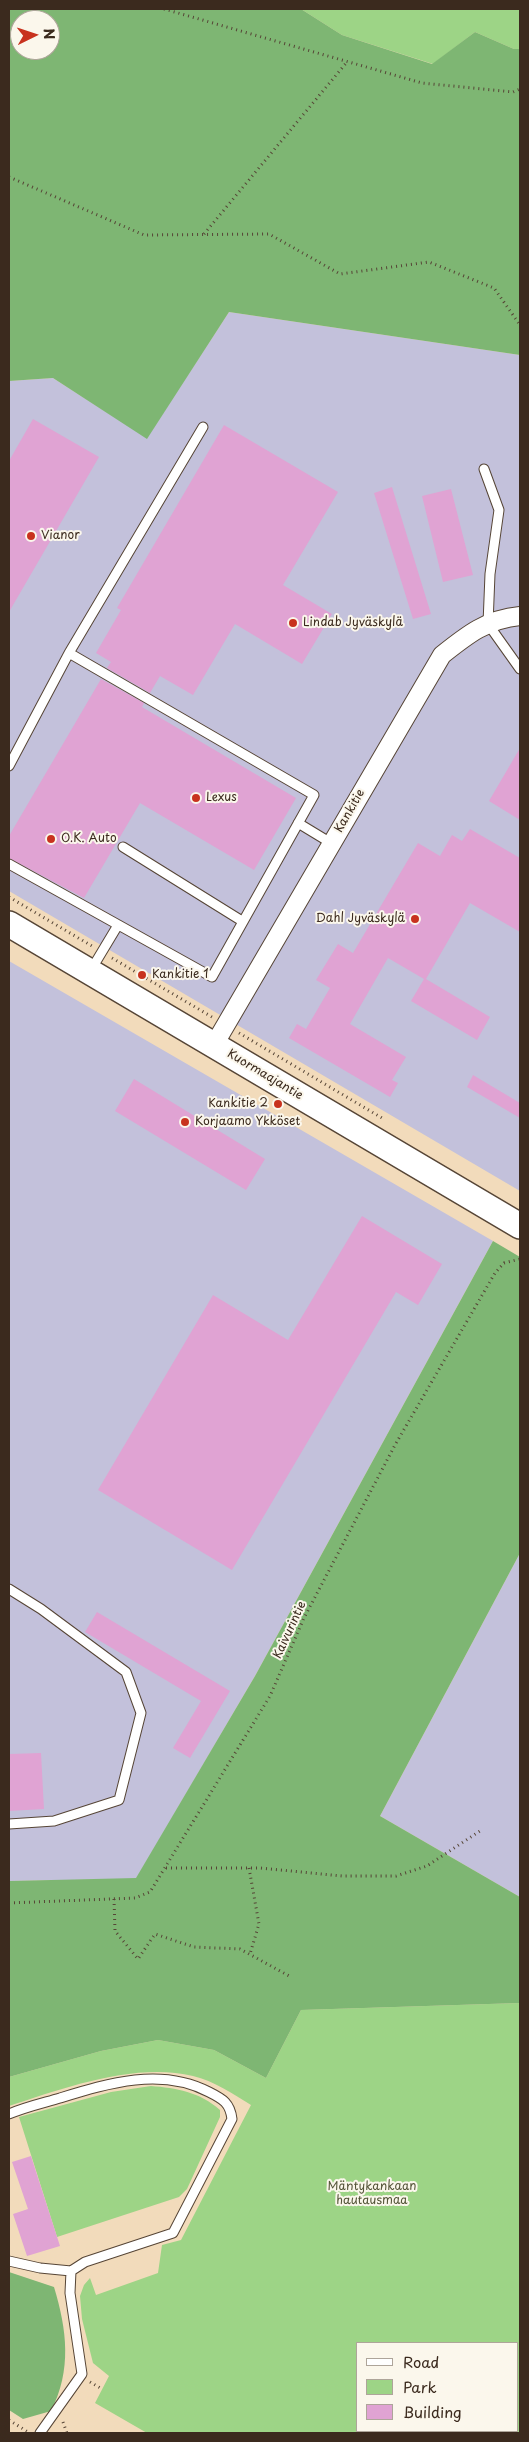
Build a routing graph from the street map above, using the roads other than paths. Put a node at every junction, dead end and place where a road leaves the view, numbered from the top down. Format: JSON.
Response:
{"nodes":[{"id":1,"x":204,"y":427,"type":"dead end"},
{"id":2,"x":484,"y":469,"type":"dead end"},
{"id":3,"x":520,"y":616,"type":"edge"},
{"id":4,"x":488,"y":624,"type":"junction"},
{"id":5,"x":70,"y":653,"type":"junction"},
{"id":6,"x":520,"y":668,"type":"edge"},
{"id":7,"x":9,"y":766,"type":"edge"},
{"id":8,"x":298,"y":823,"type":"junction"},
{"id":9,"x":332,"y":843,"type":"junction"},
{"id":10,"x":123,"y":847,"type":"dead end"},
{"id":11,"x":9,"y":864,"type":"edge"},
{"id":12,"x":242,"y":921,"type":"junction"},
{"id":13,"x":9,"y":924,"type":"edge"},
{"id":14,"x":118,"y":925,"type":"junction"},
{"id":15,"x":96,"y":962,"type":"junction"},
{"id":16,"x":220,"y":1035,"type":"junction"},
{"id":17,"x":518,"y":1222,"type":"edge"},
{"id":18,"x":9,"y":1589,"type":"edge"},
{"id":19,"x":9,"y":1824,"type":"edge"},
{"id":20,"x":9,"y":2114,"type":"edge"},
{"id":21,"x":9,"y":2260,"type":"edge"},
{"id":22,"x":71,"y":2271,"type":"junction"},
{"id":23,"x":40,"y":2433,"type":"edge"}],
"edges":[{"from":1,"to":5,"type":"lane"},
{"from":2,"to":4,"type":"lane"},
{"from":3,"to":4,"type":"street","name":"Kankitie"},
{"from":4,"to":6,"type":"lane"},
{"from":4,"to":9,"type":"street","name":"Kankitie"},
{"from":5,"to":7,"type":"lane"},
{"from":5,"to":8,"type":"lane"},
{"from":8,"to":9,"type":"lane"},
{"from":8,"to":12,"type":"lane"},
{"from":9,"to":16,"type":"street","name":"Kankitie"},
{"from":10,"to":12,"type":"lane"},
{"from":11,"to":14,"type":"lane"},
{"from":12,"to":14,"type":"lane"},
{"from":13,"to":15,"type":"street","name":"Kuormaajantie"},
{"from":14,"to":15,"type":"lane"},
{"from":15,"to":16,"type":"street","name":"Kuormaajantie"},
{"from":16,"to":17,"type":"street","name":"Kuormaajantie"},
{"from":18,"to":19,"type":"lane"},
{"from":20,"to":22,"type":"lane"},
{"from":21,"to":22,"type":"lane"},
{"from":22,"to":23,"type":"lane"}]}
